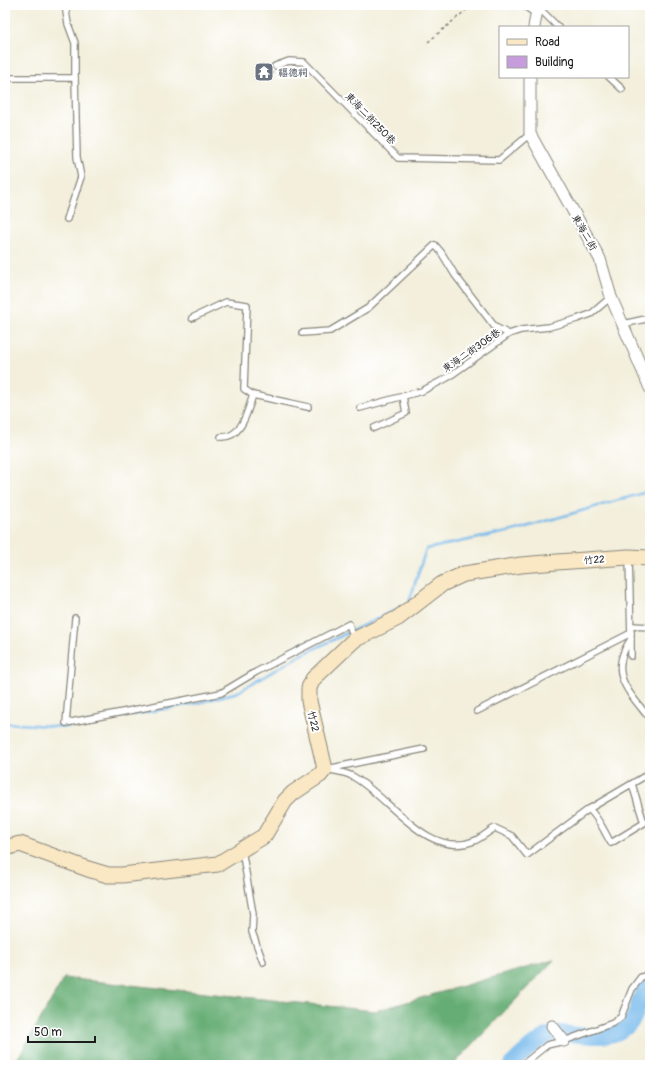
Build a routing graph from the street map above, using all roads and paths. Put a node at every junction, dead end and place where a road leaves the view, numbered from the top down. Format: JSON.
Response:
{"nodes":[{"id":1,"x":65,"y":5,"type":"edge"},
{"id":2,"x":472,"y":5,"type":"edge"},
{"id":3,"x":523,"y":5,"type":"edge"},
{"id":4,"x":537,"y":9,"type":"edge"},
{"id":5,"x":534,"y":26,"type":"edge"},
{"id":6,"x":557,"y":26,"type":"edge"},
{"id":7,"x":428,"y":42,"type":"dead end"},
{"id":8,"x":275,"y":66,"type":"dead end"},
{"id":9,"x":5,"y":78,"type":"edge"},
{"id":10,"x":75,"y":78,"type":"junction"},
{"id":11,"x":530,"y":78,"type":"edge"},
{"id":12,"x":610,"y":78,"type":"edge"},
{"id":13,"x":622,"y":89,"type":"dead end"},
{"id":14,"x":530,"y":134,"type":"junction"},
{"id":15,"x":67,"y":219,"type":"dead end"},
{"id":16,"x":611,"y":297,"type":"junction"},
{"id":17,"x":192,"y":318,"type":"dead end"},
{"id":18,"x":650,"y":318,"type":"edge"},
{"id":19,"x":623,"y":324,"type":"junction"},
{"id":20,"x":302,"y":333,"type":"dead end"},
{"id":21,"x":509,"y":334,"type":"junction"},
{"id":22,"x":650,"y":388,"type":"edge"},
{"id":23,"x":253,"y":395,"type":"junction"},
{"id":24,"x":403,"y":396,"type":"junction"},
{"id":25,"x":308,"y":407,"type":"dead end"},
{"id":26,"x":360,"y":408,"type":"dead end"},
{"id":27,"x":374,"y":428,"type":"dead end"},
{"id":28,"x":221,"y":437,"type":"dead end"},
{"id":29,"x":628,"y":557,"type":"junction"},
{"id":30,"x":650,"y":558,"type":"edge"},
{"id":31,"x":74,"y":618,"type":"dead end"},
{"id":32,"x":632,"y":626,"type":"junction"},
{"id":33,"x":650,"y":627,"type":"edge"},
{"id":34,"x":631,"y":636,"type":"junction"},
{"id":35,"x":354,"y":640,"type":"junction"},
{"id":36,"x":631,"y":656,"type":"dead end"},
{"id":37,"x":477,"y":711,"type":"dead end"},
{"id":38,"x":650,"y":715,"type":"edge"},
{"id":39,"x":424,"y":749,"type":"dead end"},
{"id":40,"x":325,"y":769,"type":"junction"},
{"id":41,"x":650,"y":773,"type":"edge"},
{"id":42,"x":632,"y":784,"type":"junction"},
{"id":43,"x":589,"y":809,"type":"junction"},
{"id":44,"x":5,"y":848,"type":"edge"},
{"id":45,"x":242,"y":850,"type":"junction"},
{"id":46,"x":263,"y":962,"type":"dead end"},
{"id":47,"x":650,"y":974,"type":"edge"},
{"id":48,"x":552,"y":1026,"type":"dead end"},
{"id":49,"x":562,"y":1038,"type":"junction"},
{"id":50,"x":522,"y":1065,"type":"edge"}],
"edges":[{"from":1,"to":10,"type":"lane"},
{"from":2,"to":7,"type":"path"},
{"from":3,"to":4,"type":"lane"},
{"from":4,"to":5,"type":"street"},
{"from":4,"to":6,"type":"lane"},
{"from":8,"to":14,"type":"lane","name":"東海二街250巷"},
{"from":9,"to":10,"type":"lane"},
{"from":10,"to":15,"type":"lane"},
{"from":11,"to":14,"type":"street","name":"東海二街"},
{"from":12,"to":13,"type":"lane"},
{"from":14,"to":16,"type":"street","name":"東海二街"},
{"from":16,"to":19,"type":"street","name":"東海二街"},
{"from":16,"to":21,"type":"lane","name":"東海二街306巷"},
{"from":17,"to":23,"type":"lane"},
{"from":18,"to":19,"type":"lane"},
{"from":19,"to":22,"type":"street","name":"東海二街"},
{"from":20,"to":21,"type":"lane"},
{"from":21,"to":24,"type":"lane","name":"東海二街306巷"},
{"from":23,"to":25,"type":"lane"},
{"from":23,"to":28,"type":"lane"},
{"from":24,"to":26,"type":"lane","name":"東海二街306巷"},
{"from":24,"to":27,"type":"lane"},
{"from":29,"to":30,"type":"street","name":"竹22","number":"竹22"},
{"from":29,"to":32,"type":"lane"},
{"from":29,"to":35,"type":"street","name":"竹22","number":"竹22"},
{"from":31,"to":35,"type":"lane"},
{"from":32,"to":33,"type":"lane"},
{"from":32,"to":34,"type":"lane"},
{"from":34,"to":36,"type":"lane"},
{"from":34,"to":37,"type":"lane"},
{"from":34,"to":38,"type":"lane"},
{"from":35,"to":40,"type":"street","name":"竹22","number":"竹22"},
{"from":39,"to":40,"type":"lane"},
{"from":40,"to":43,"type":"lane"},
{"from":40,"to":45,"type":"street"},
{"from":41,"to":42,"type":"lane"},
{"from":42,"to":43,"type":"lane"},
{"from":42,"to":43,"type":"lane"},
{"from":44,"to":45,"type":"street"},
{"from":45,"to":46,"type":"lane"},
{"from":47,"to":49,"type":"lane"},
{"from":48,"to":49,"type":"street"},
{"from":49,"to":50,"type":"lane"}]}
